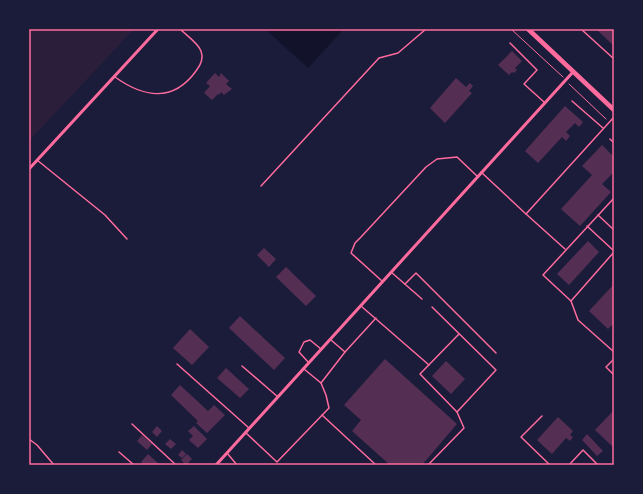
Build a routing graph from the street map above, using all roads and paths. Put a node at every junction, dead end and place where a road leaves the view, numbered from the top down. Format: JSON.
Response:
{"nodes":[{"id":1,"x":158,"y":29,"type":"edge"},
{"id":2,"x":180,"y":29,"type":"edge"},
{"id":3,"x":426,"y":29,"type":"edge"},
{"id":4,"x":512,"y":29,"type":"edge"},
{"id":5,"x":528,"y":29,"type":"edge"},
{"id":6,"x":581,"y":29,"type":"edge"},
{"id":7,"x":510,"y":43,"type":"dead end"},
{"id":8,"x":614,"y":59,"type":"edge"},
{"id":9,"x":573,"y":72,"type":"junction"},
{"id":10,"x":114,"y":76,"type":"junction"},
{"id":11,"x":566,"y":80,"type":"junction"},
{"id":12,"x":572,"y":101,"type":"dead end"},
{"id":13,"x":544,"y":103,"type":"junction"},
{"id":14,"x":614,"y":110,"type":"edge"},
{"id":15,"x":614,"y":117,"type":"edge"},
{"id":16,"x":609,"y":121,"type":"junction"},
{"id":17,"x":603,"y":128,"type":"junction"},
{"id":18,"x":610,"y":139,"type":"dead end"},
{"id":19,"x":614,"y":143,"type":"edge"},
{"id":20,"x":37,"y":160,"type":"junction"},
{"id":21,"x":29,"y":169,"type":"edge"},
{"id":22,"x":482,"y":172,"type":"junction"},
{"id":23,"x":477,"y":176,"type":"junction"},
{"id":24,"x":261,"y":186,"type":"dead end"},
{"id":25,"x":614,"y":198,"type":"edge"},
{"id":26,"x":526,"y":214,"type":"junction"},
{"id":27,"x":598,"y":215,"type":"junction"},
{"id":28,"x":587,"y":226,"type":"junction"},
{"id":29,"x":614,"y":230,"type":"edge"},
{"id":30,"x":127,"y":239,"type":"dead end"},
{"id":31,"x":565,"y":249,"type":"junction"},
{"id":32,"x":614,"y":252,"type":"edge"},
{"id":33,"x":391,"y":272,"type":"junction"},
{"id":34,"x":383,"y":281,"type":"junction"},
{"id":35,"x":405,"y":284,"type":"junction"},
{"id":36,"x":422,"y":299,"type":"dead end"},
{"id":37,"x":571,"y":301,"type":"junction"},
{"id":38,"x":361,"y":306,"type":"junction"},
{"id":39,"x":432,"y":307,"type":"dead end"},
{"id":40,"x":376,"y":318,"type":"junction"},
{"id":41,"x":459,"y":334,"type":"junction"},
{"id":42,"x":331,"y":340,"type":"junction"},
{"id":43,"x":321,"y":349,"type":"junction"},
{"id":44,"x":346,"y":352,"type":"junction"},
{"id":45,"x":614,"y":352,"type":"edge"},
{"id":46,"x":496,"y":353,"type":"dead end"},
{"id":47,"x":614,"y":359,"type":"edge"},
{"id":48,"x":309,"y":363,"type":"junction"},
{"id":49,"x":177,"y":364,"type":"dead end"},
{"id":50,"x":429,"y":365,"type":"junction"},
{"id":51,"x":242,"y":366,"type":"dead end"},
{"id":52,"x":304,"y":369,"type":"junction"},
{"id":53,"x":614,"y":375,"type":"edge"},
{"id":54,"x":321,"y":383,"type":"junction"},
{"id":55,"x":278,"y":398,"type":"junction"},
{"id":56,"x":457,"y":412,"type":"junction"},
{"id":57,"x":322,"y":415,"type":"junction"},
{"id":58,"x":542,"y":416,"type":"dead end"},
{"id":59,"x":132,"y":424,"type":"dead end"},
{"id":60,"x":249,"y":428,"type":"junction"},
{"id":61,"x":246,"y":432,"type":"junction"},
{"id":62,"x":29,"y":439,"type":"edge"},
{"id":63,"x":119,"y":452,"type":"dead end"},
{"id":64,"x":227,"y":453,"type":"junction"},
{"id":65,"x":277,"y":462,"type":"junction"},
{"id":66,"x":54,"y":465,"type":"edge"},
{"id":67,"x":134,"y":465,"type":"edge"},
{"id":68,"x":176,"y":465,"type":"edge"},
{"id":69,"x":216,"y":465,"type":"edge"},
{"id":70,"x":237,"y":465,"type":"edge"},
{"id":71,"x":280,"y":465,"type":"edge"},
{"id":72,"x":376,"y":465,"type":"edge"},
{"id":73,"x":428,"y":465,"type":"edge"},
{"id":74,"x":550,"y":465,"type":"edge"},
{"id":75,"x":569,"y":465,"type":"edge"},
{"id":76,"x":598,"y":465,"type":"edge"}],
"edges":[{"from":1,"to":10,"type":"street"},
{"from":2,"to":10,"type":"lane"},
{"from":3,"to":24,"type":"lane"},
{"from":4,"to":11,"type":"path"},
{"from":5,"to":9,"type":"main road"},
{"from":6,"to":8,"type":"lane"},
{"from":7,"to":13,"type":"lane"},
{"from":9,"to":11,"type":"street"},
{"from":9,"to":14,"type":"main road"},
{"from":10,"to":20,"type":"street"},
{"from":11,"to":13,"type":"street"},
{"from":11,"to":16,"type":"path"},
{"from":12,"to":17,"type":"lane"},
{"from":13,"to":22,"type":"street"},
{"from":15,"to":16,"type":"lane"},
{"from":16,"to":17,"type":"lane"},
{"from":17,"to":26,"type":"lane"},
{"from":18,"to":19,"type":"lane"},
{"from":20,"to":21,"type":"street"},
{"from":20,"to":30,"type":"lane"},
{"from":22,"to":23,"type":"street"},
{"from":22,"to":26,"type":"lane"},
{"from":23,"to":33,"type":"street"},
{"from":23,"to":34,"type":"lane"},
{"from":25,"to":27,"type":"lane"},
{"from":26,"to":31,"type":"lane"},
{"from":27,"to":28,"type":"lane"},
{"from":27,"to":29,"type":"lane"},
{"from":28,"to":31,"type":"lane"},
{"from":28,"to":32,"type":"lane"},
{"from":31,"to":37,"type":"lane"},
{"from":32,"to":37,"type":"lane"},
{"from":33,"to":34,"type":"street"},
{"from":33,"to":35,"type":"lane"},
{"from":34,"to":38,"type":"street"},
{"from":35,"to":36,"type":"lane"},
{"from":35,"to":46,"type":"lane"},
{"from":37,"to":45,"type":"lane"},
{"from":38,"to":40,"type":"lane"},
{"from":38,"to":42,"type":"street"},
{"from":39,"to":41,"type":"lane"},
{"from":40,"to":44,"type":"lane"},
{"from":40,"to":50,"type":"lane"},
{"from":41,"to":50,"type":"lane"},
{"from":41,"to":56,"type":"lane"},
{"from":42,"to":43,"type":"street"},
{"from":42,"to":44,"type":"lane"},
{"from":43,"to":48,"type":"street"},
{"from":43,"to":48,"type":"lane"},
{"from":44,"to":54,"type":"lane"},
{"from":47,"to":53,"type":"lane"},
{"from":48,"to":52,"type":"street"},
{"from":49,"to":60,"type":"lane"},
{"from":50,"to":56,"type":"lane"},
{"from":51,"to":55,"type":"lane"},
{"from":52,"to":54,"type":"lane"},
{"from":52,"to":55,"type":"street"},
{"from":54,"to":57,"type":"lane"},
{"from":55,"to":60,"type":"street"},
{"from":56,"to":73,"type":"lane"},
{"from":57,"to":65,"type":"lane"},
{"from":57,"to":72,"type":"lane"},
{"from":58,"to":74,"type":"lane"},
{"from":59,"to":68,"type":"lane"},
{"from":60,"to":61,"type":"street"},
{"from":61,"to":64,"type":"street"},
{"from":61,"to":65,"type":"lane"},
{"from":62,"to":66,"type":"lane"},
{"from":63,"to":67,"type":"lane"},
{"from":64,"to":69,"type":"street"},
{"from":64,"to":70,"type":"lane"},
{"from":65,"to":71,"type":"lane"},
{"from":75,"to":76,"type":"lane"}]}
